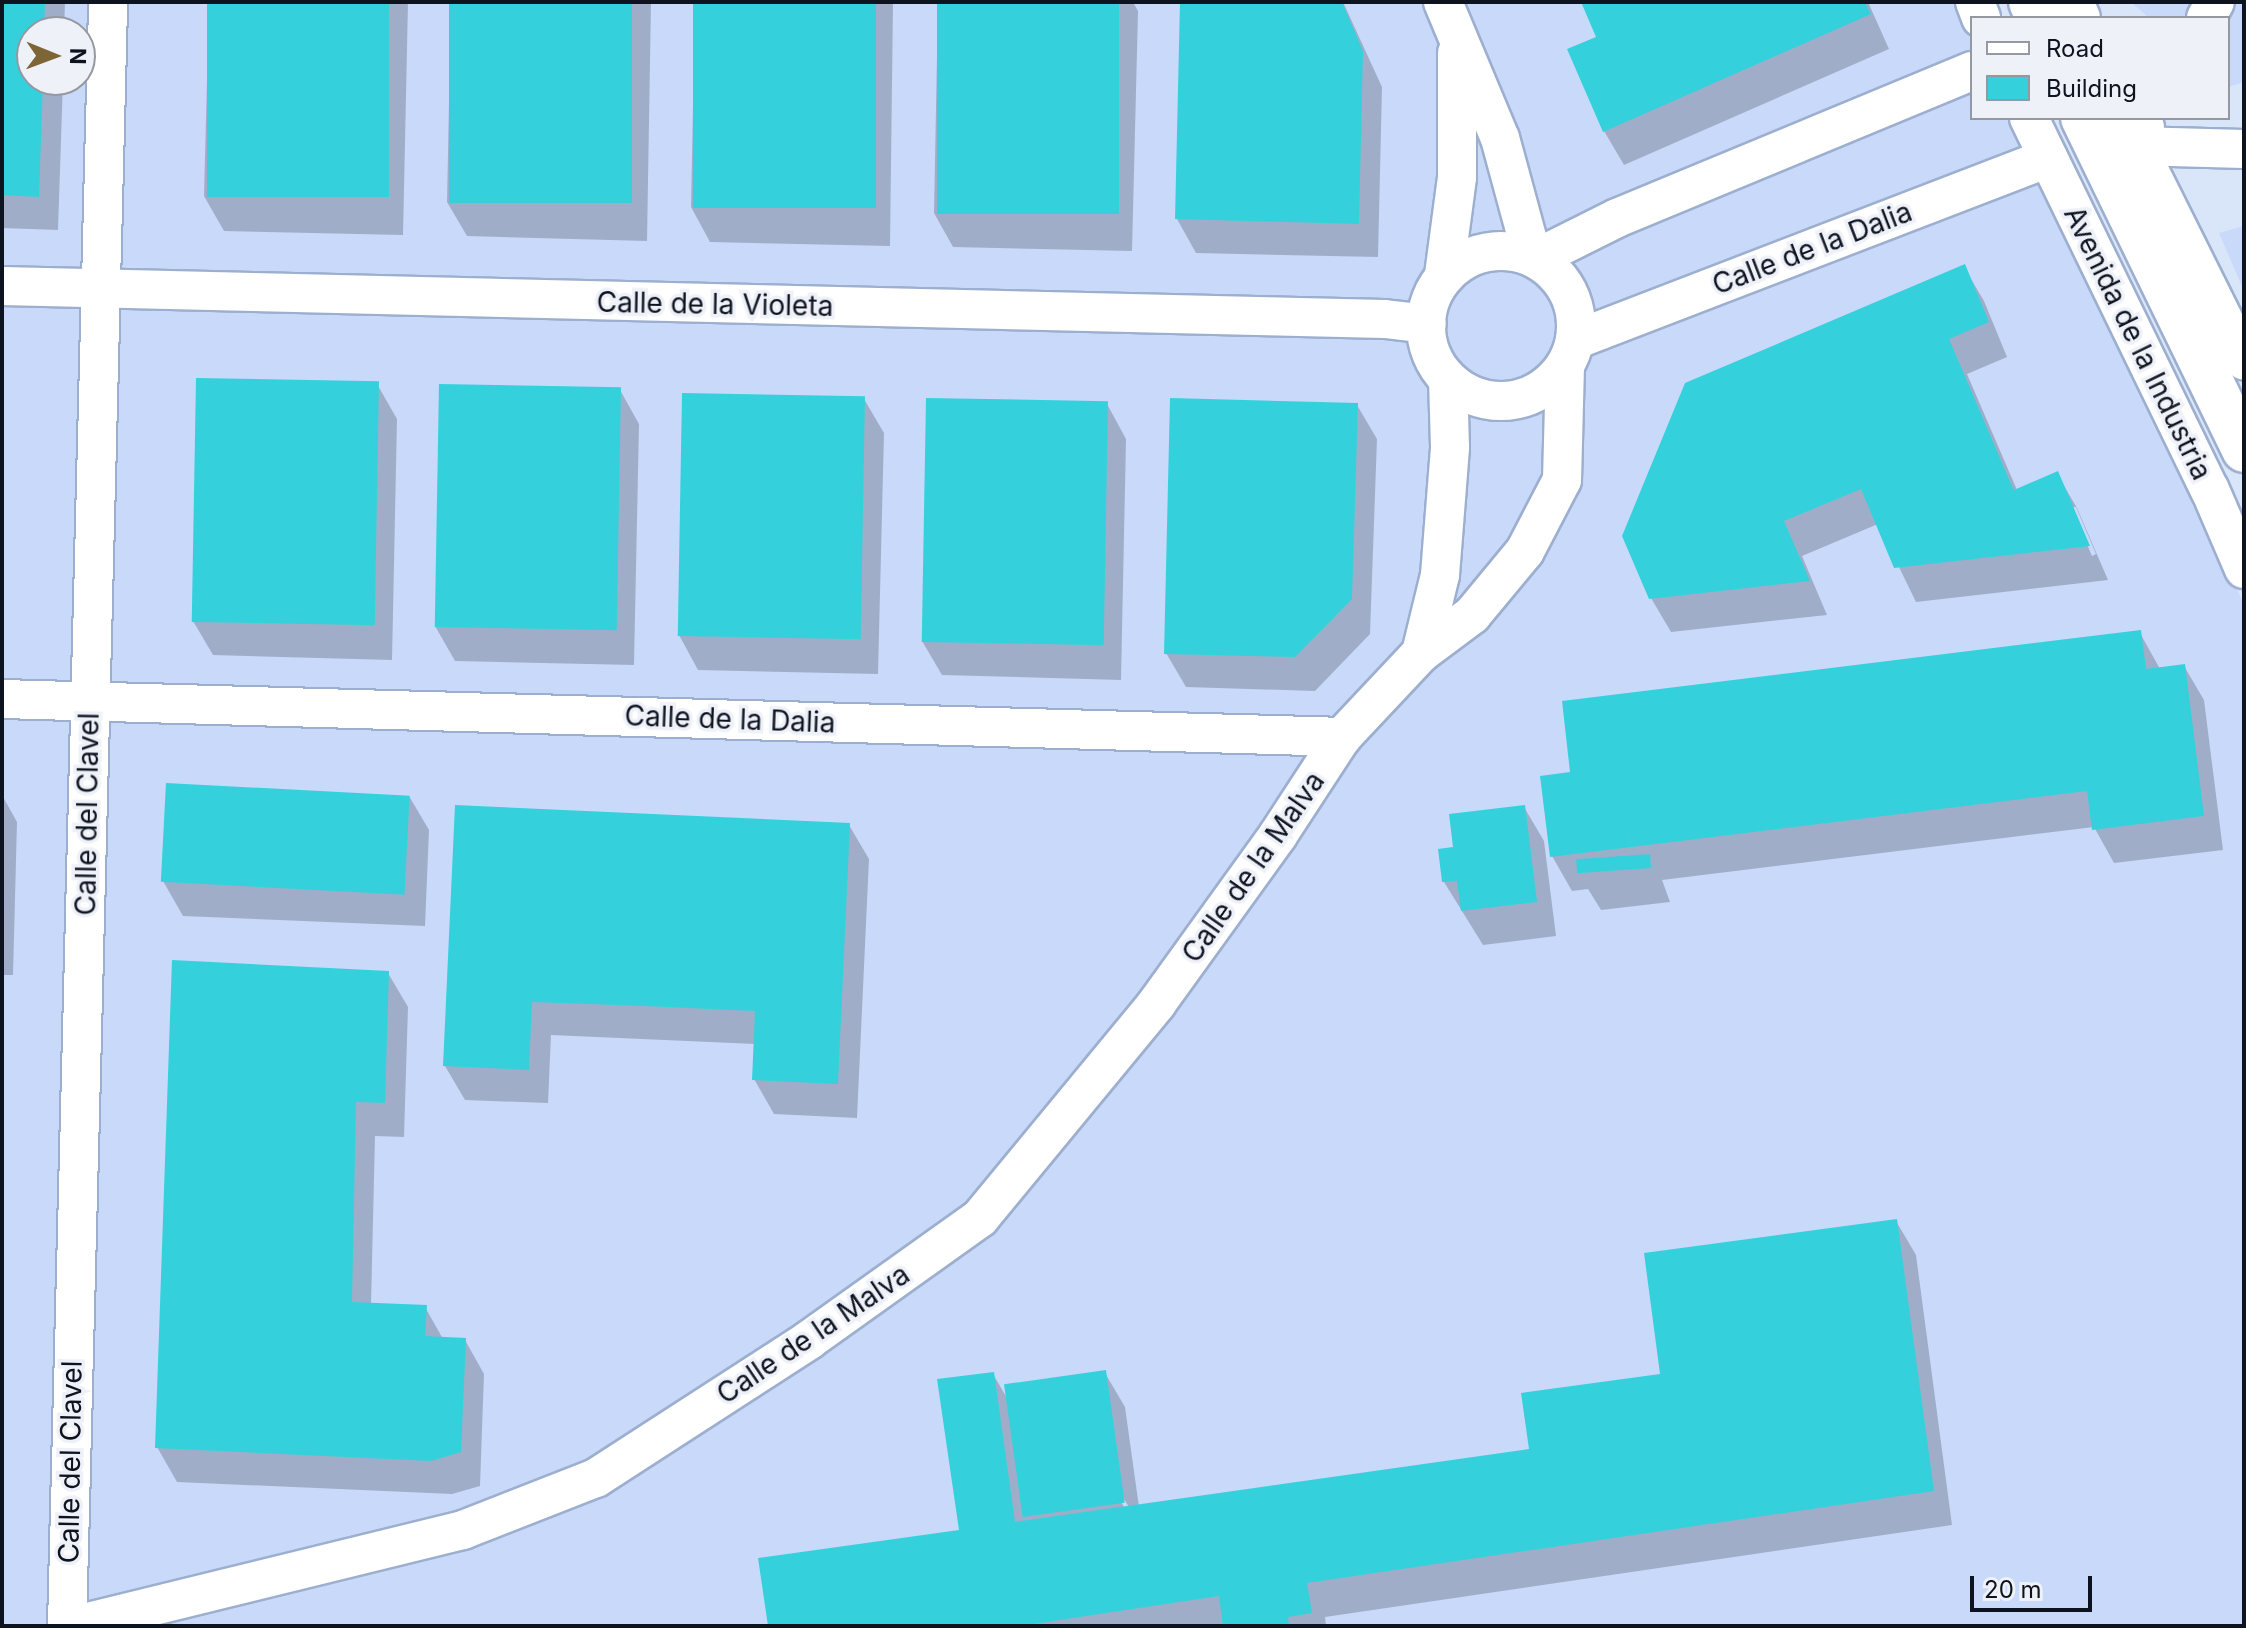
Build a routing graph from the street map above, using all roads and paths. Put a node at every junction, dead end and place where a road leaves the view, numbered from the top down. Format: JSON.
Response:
{"nodes":[{"id":1,"x":108,"y":2,"type":"edge"},
{"id":2,"x":1450,"y":18,"type":"edge"},
{"id":3,"x":1970,"y":72,"type":"edge"},
{"id":4,"x":2030,"y":120,"type":"edge"},
{"id":5,"x":2084,"y":120,"type":"edge"},
{"id":6,"x":2136,"y":127,"type":"edge"},
{"id":7,"x":2244,"y":149,"type":"edge"},
{"id":8,"x":2048,"y":158,"type":"junction"},
{"id":9,"x":1534,"y":257,"type":"junction"},
{"id":10,"x":1444,"y":275,"type":"junction"},
{"id":11,"x":2,"y":286,"type":"edge"},
{"id":12,"x":100,"y":290,"type":"junction"},
{"id":13,"x":1427,"y":324,"type":"junction"},
{"id":14,"x":1570,"y":353,"type":"junction"},
{"id":15,"x":2244,"y":361,"type":"edge"},
{"id":16,"x":1448,"y":380,"type":"junction"},
{"id":17,"x":2244,"y":450,"type":"edge"},
{"id":18,"x":2244,"y":569,"type":"edge"},
{"id":19,"x":1421,"y":653,"type":"junction"},
{"id":20,"x":2,"y":699,"type":"edge"},
{"id":21,"x":90,"y":701,"type":"junction"},
{"id":22,"x":1342,"y":737,"type":"junction"},
{"id":23,"x":70,"y":1626,"type":"edge"}],
"edges":[{"from":1,"to":12,"type":"street","name":"Calle del Clavel"},
{"from":2,"to":9,"type":"street"},
{"from":2,"to":10,"type":"street"},
{"from":3,"to":9,"type":"street"},
{"from":4,"to":8,"type":"street","name":"Avenida de la Industria"},
{"from":5,"to":17,"type":"main road","name":"Avenida de la Industria"},
{"from":6,"to":7,"type":"street"},
{"from":6,"to":15,"type":"street"},
{"from":8,"to":14,"type":"street","name":"Calle de la Dalia"},
{"from":8,"to":18,"type":"street","name":"Avenida de la Industria"},
{"from":9,"to":10,"type":"street"},
{"from":9,"to":14,"type":"street"},
{"from":10,"to":13,"type":"street"},
{"from":11,"to":12,"type":"street","name":"Calle de la Violeta"},
{"from":12,"to":13,"type":"street","name":"Calle de la Violeta"},
{"from":12,"to":21,"type":"street","name":"Calle del Clavel"},
{"from":13,"to":16,"type":"street"},
{"from":14,"to":16,"type":"street"},
{"from":14,"to":19,"type":"street"},
{"from":16,"to":19,"type":"street"},
{"from":19,"to":22,"type":"street"},
{"from":20,"to":21,"type":"street","name":"Calle de la Dalia"},
{"from":21,"to":22,"type":"street","name":"Calle de la Dalia"},
{"from":21,"to":23,"type":"street","name":"Calle del Clavel"},
{"from":22,"to":23,"type":"street","name":"Calle de la Malva"}]}
